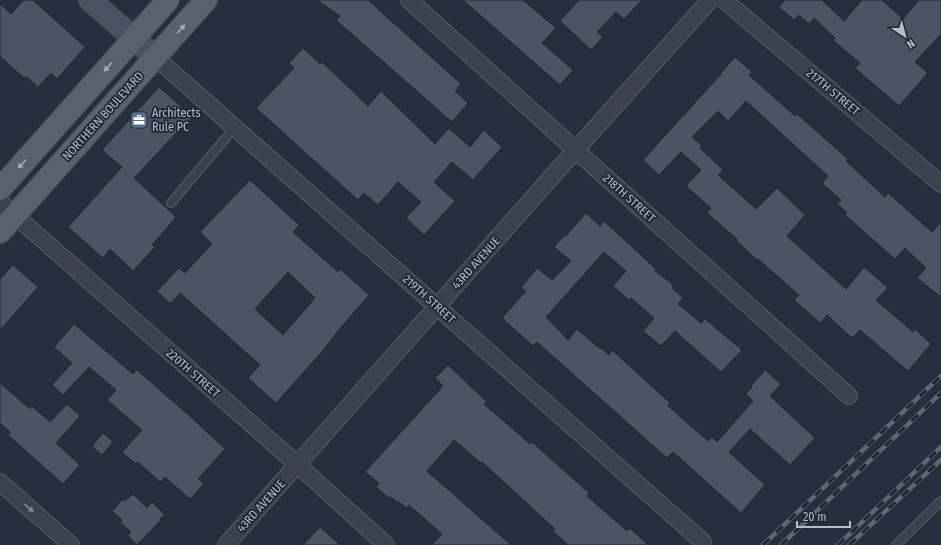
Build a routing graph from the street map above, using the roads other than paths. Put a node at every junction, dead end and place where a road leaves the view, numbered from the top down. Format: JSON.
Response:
{"nodes":[{"id":1,"x":90,"y":0,"type":"edge"},
{"id":2,"x":168,"y":0,"type":"edge"},
{"id":3,"x":206,"y":0,"type":"edge"},
{"id":4,"x":409,"y":0,"type":"edge"},
{"id":5,"x":710,"y":0,"type":"edge"},
{"id":6,"x":724,"y":0,"type":"edge"},
{"id":7,"x":134,"y":38,"type":"junction"},
{"id":8,"x":155,"y":57,"type":"junction"},
{"id":9,"x":235,"y":127,"type":"junction"},
{"id":10,"x":576,"y":150,"type":"junction"},
{"id":11,"x":941,"y":184,"type":"edge"},
{"id":12,"x":0,"y":189,"type":"edge"},
{"id":13,"x":171,"y":203,"type":"dead end"},
{"id":14,"x":7,"y":209,"type":"edge"},
{"id":15,"x":0,"y":232,"type":"edge"},
{"id":16,"x":437,"y":306,"type":"junction"},
{"id":17,"x":849,"y":396,"type":"dead end"},
{"id":18,"x":298,"y":465,"type":"junction"},
{"id":19,"x":0,"y":482,"type":"edge"},
{"id":20,"x":941,"y":501,"type":"edge"},
{"id":21,"x":703,"y":542,"type":"dead end"},
{"id":22,"x":71,"y":545,"type":"edge"},
{"id":23,"x":226,"y":545,"type":"edge"},
{"id":24,"x":386,"y":545,"type":"edge"},
{"id":25,"x":896,"y":545,"type":"edge"}],
"edges":[{"from":1,"to":7,"type":"main road"},
{"from":2,"to":7,"type":"main road"},
{"from":8,"to":3,"type":"main road","name":"NORTHERN BOULEVARD","one_way":true},
{"from":4,"to":10,"type":"street","name":"218TH STREET"},
{"from":5,"to":10,"type":"street","name":"43RD AVENUE"},
{"from":6,"to":11,"type":"street","name":"217TH STREET"},
{"from":7,"to":8,"type":"main road"},
{"from":7,"to":12,"type":"main road","one_way":true},
{"from":8,"to":9,"type":"street","name":"219TH STREET"},
{"from":8,"to":14,"type":"main road","name":"NORTHERN BOULEVARD"},
{"from":9,"to":13,"type":"lane"},
{"from":9,"to":16,"type":"street","name":"219TH STREET"},
{"from":10,"to":16,"type":"street","name":"43RD AVENUE"},
{"from":10,"to":17,"type":"street","name":"218TH STREET"},
{"from":14,"to":15,"type":"main road","name":"NORTHERN BOULEVARD"},
{"from":14,"to":18,"type":"street","name":"220TH STREET"},
{"from":16,"to":18,"type":"street","name":"43RD AVENUE"},
{"from":16,"to":21,"type":"street","name":"219TH STREET"},
{"from":18,"to":23,"type":"street","name":"43RD AVENUE"},
{"from":18,"to":24,"type":"street","name":"220TH STREET"},
{"from":19,"to":22,"type":"street","one_way":true},
{"from":20,"to":25,"type":"lane"}]}
